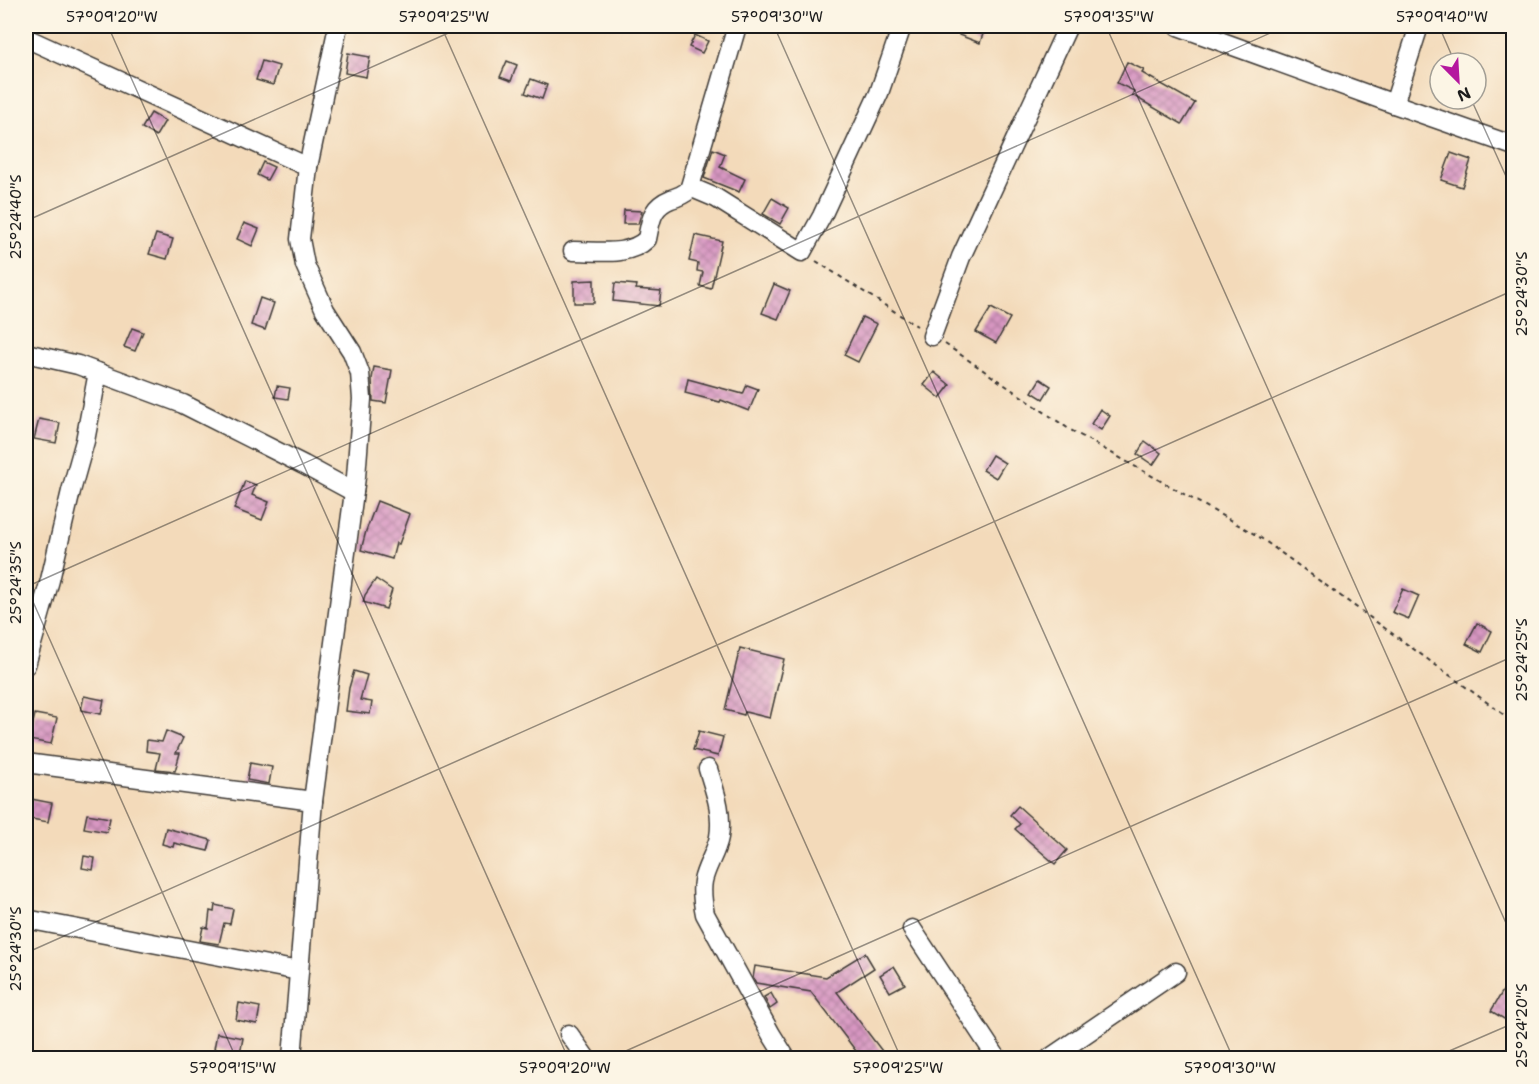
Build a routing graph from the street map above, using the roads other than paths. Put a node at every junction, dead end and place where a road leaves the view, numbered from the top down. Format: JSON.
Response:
{"nodes":[{"id":1,"x":338,"y":26,"type":"edge"},
{"id":2,"x":737,"y":26,"type":"edge"},
{"id":3,"x":902,"y":26,"type":"edge"},
{"id":4,"x":1068,"y":26,"type":"edge"},
{"id":5,"x":1178,"y":26,"type":"edge"},
{"id":6,"x":1419,"y":26,"type":"edge"},
{"id":7,"x":26,"y":38,"type":"edge"},
{"id":8,"x":1394,"y":104,"type":"junction"},
{"id":9,"x":1514,"y":146,"type":"edge"},
{"id":10,"x":308,"y":167,"type":"junction"},
{"id":11,"x":690,"y":187,"type":"junction"},
{"id":12,"x":573,"y":251,"type":"dead end"},
{"id":13,"x":932,"y":336,"type":"road end"},
{"id":14,"x":26,"y":353,"type":"edge"},
{"id":15,"x":98,"y":372,"type":"junction"},
{"id":16,"x":354,"y":492,"type":"junction"},
{"id":17,"x":26,"y":665,"type":"edge"},
{"id":18,"x":26,"y":763,"type":"edge"},
{"id":19,"x":708,"y":768,"type":"dead end"},
{"id":20,"x":313,"y":801,"type":"junction"},
{"id":21,"x":26,"y":919,"type":"edge"},
{"id":22,"x":912,"y":929,"type":"dead end"},
{"id":23,"x":299,"y":971,"type":"junction"},
{"id":24,"x":1176,"y":972,"type":"dead end"},
{"id":25,"x":569,"y":1034,"type":"dead end"},
{"id":26,"x":292,"y":1059,"type":"edge"},
{"id":27,"x":586,"y":1059,"type":"edge"},
{"id":28,"x":786,"y":1059,"type":"edge"},
{"id":29,"x":997,"y":1059,"type":"edge"},
{"id":30,"x":1050,"y":1059,"type":"edge"}],
"edges":[{"from":1,"to":10,"type":"street"},
{"from":2,"to":11,"type":"street"},
{"from":3,"to":11,"type":"street"},
{"from":4,"to":13,"type":"street"},
{"from":5,"to":8,"type":"street"},
{"from":6,"to":8,"type":"street"},
{"from":7,"to":10,"type":"street"},
{"from":8,"to":9,"type":"street"},
{"from":10,"to":16,"type":"street"},
{"from":11,"to":12,"type":"street"},
{"from":14,"to":15,"type":"street"},
{"from":15,"to":16,"type":"street"},
{"from":15,"to":17,"type":"street"},
{"from":16,"to":20,"type":"street"},
{"from":18,"to":20,"type":"street"},
{"from":19,"to":28,"type":"street"},
{"from":20,"to":23,"type":"street"},
{"from":21,"to":23,"type":"street"},
{"from":22,"to":29,"type":"street"},
{"from":23,"to":26,"type":"street"},
{"from":24,"to":30,"type":"street"},
{"from":25,"to":27,"type":"street"}]}
